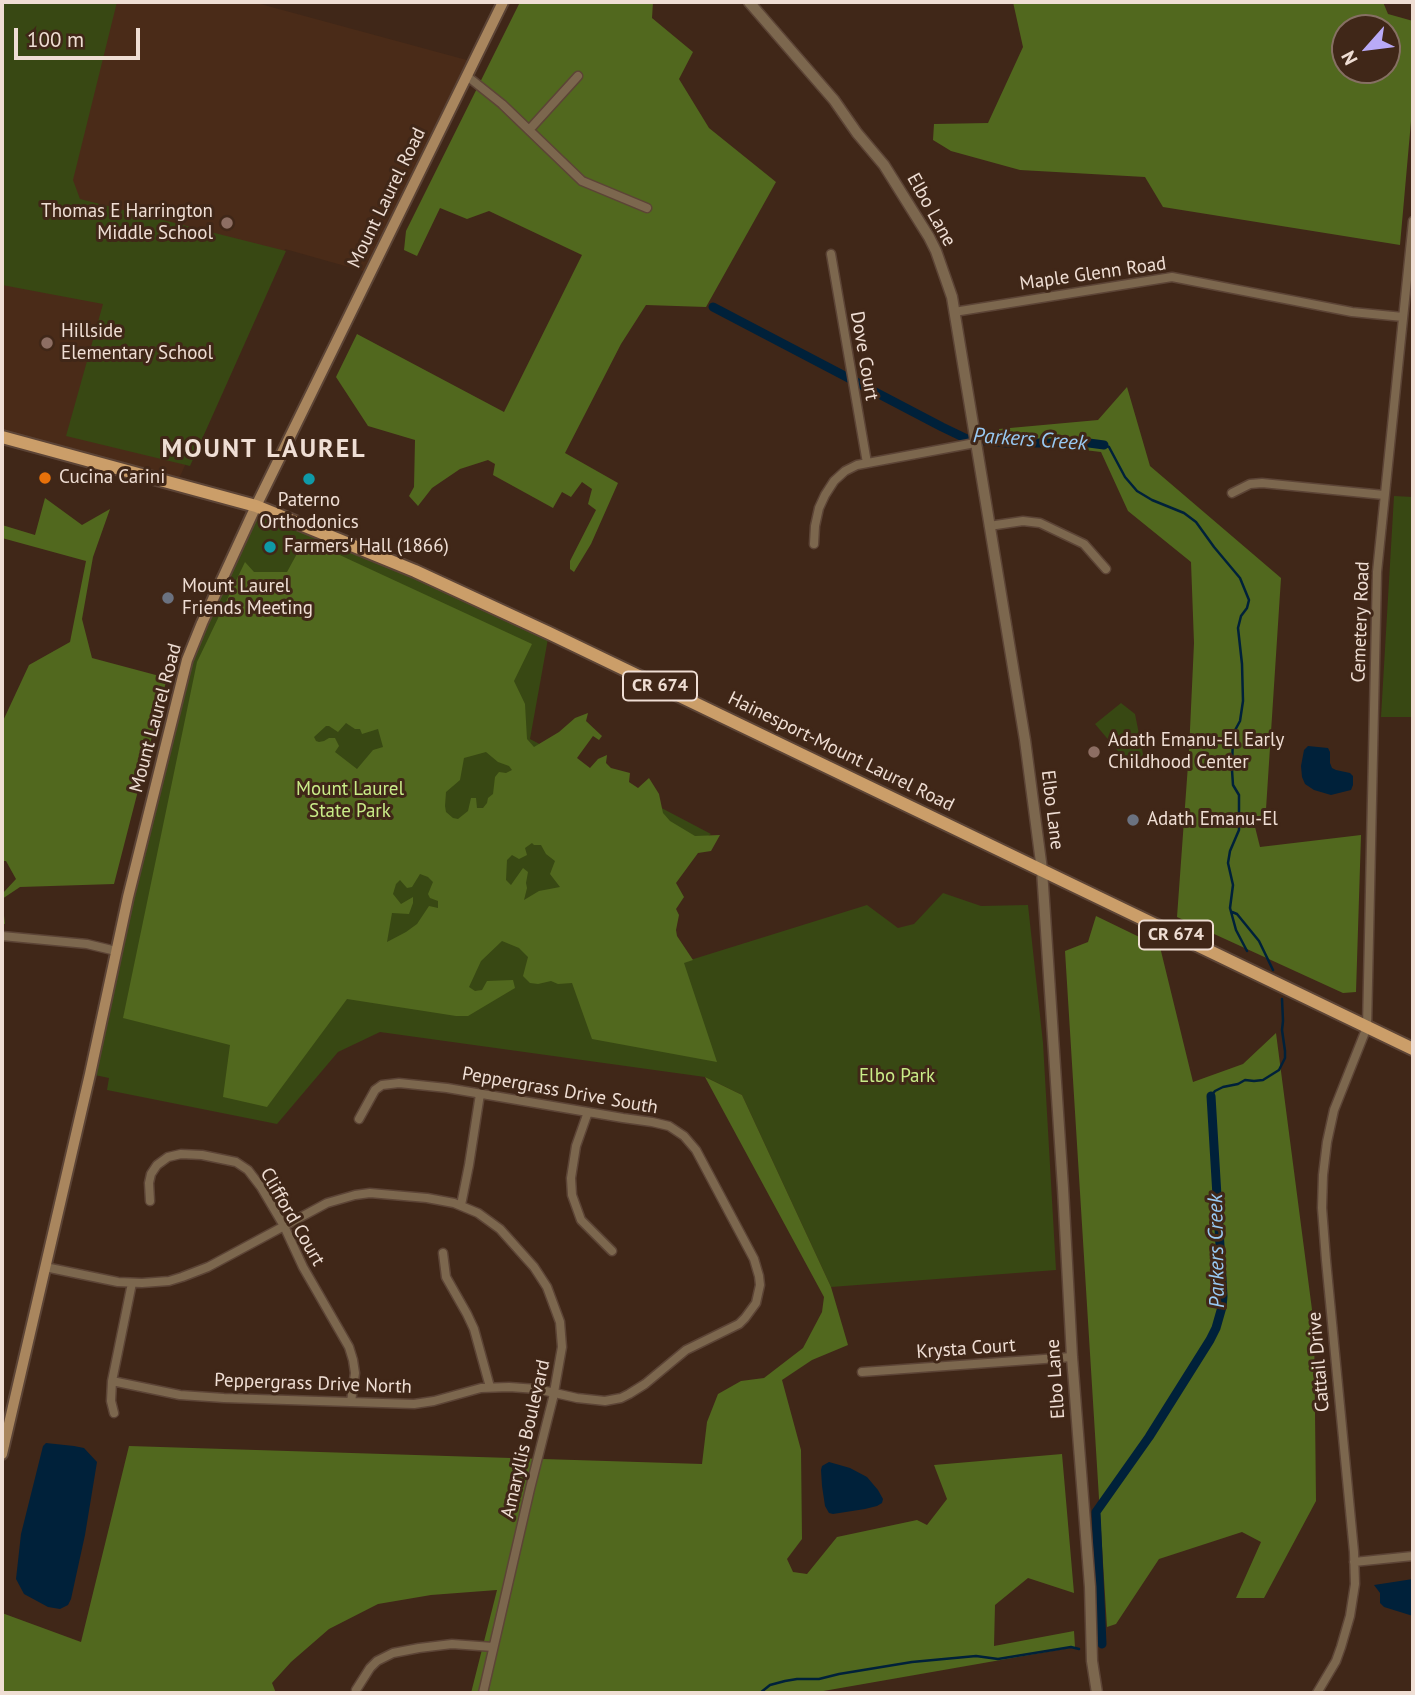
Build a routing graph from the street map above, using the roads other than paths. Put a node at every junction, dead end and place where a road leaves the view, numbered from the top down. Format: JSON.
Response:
{"nodes":[{"id":1,"x":503,"y":2,"type":"edge"},
{"id":2,"x":749,"y":2,"type":"edge"},
{"id":3,"x":467,"y":76,"type":"junction"},
{"id":4,"x":578,"y":76,"type":"dead end"},
{"id":5,"x":529,"y":130,"type":"junction"},
{"id":6,"x":647,"y":208,"type":"dead end"},
{"id":7,"x":1413,"y":221,"type":"edge"},
{"id":8,"x":831,"y":254,"type":"dead end"},
{"id":9,"x":954,"y":312,"type":"junction"},
{"id":10,"x":1403,"y":317,"type":"junction"},
{"id":11,"x":2,"y":437,"type":"edge"},
{"id":12,"x":975,"y":443,"type":"junction"},
{"id":13,"x":867,"y":463,"type":"junction"},
{"id":14,"x":1232,"y":493,"type":"dead end"},
{"id":15,"x":1384,"y":495,"type":"junction"},
{"id":16,"x":256,"y":506,"type":"junction"},
{"id":17,"x":989,"y":526,"type":"junction"},
{"id":18,"x":814,"y":544,"type":"dead end"},
{"id":19,"x":1106,"y":569,"type":"dead end"},
{"id":20,"x":1042,"y":870,"type":"junction"},
{"id":21,"x":2,"y":936,"type":"edge"},
{"id":22,"x":116,"y":951,"type":"junction"},
{"id":23,"x":1367,"y":1027,"type":"junction"},
{"id":24,"x":1413,"y":1049,"type":"edge"},
{"id":25,"x":480,"y":1094,"type":"junction"},
{"id":26,"x":588,"y":1112,"type":"junction"},
{"id":27,"x":359,"y":1119,"type":"dead end"},
{"id":28,"x":150,"y":1201,"type":"dead end"},
{"id":29,"x":461,"y":1205,"type":"junction"},
{"id":30,"x":284,"y":1226,"type":"junction"},
{"id":31,"x":612,"y":1251,"type":"dead end"},
{"id":32,"x":443,"y":1253,"type":"dead end"},
{"id":33,"x":46,"y":1267,"type":"junction"},
{"id":34,"x":132,"y":1283,"type":"junction"},
{"id":35,"x":1072,"y":1357,"type":"junction"},
{"id":36,"x":862,"y":1373,"type":"dead end"},
{"id":37,"x":112,"y":1381,"type":"junction"},
{"id":38,"x":490,"y":1387,"type":"junction"},
{"id":39,"x":554,"y":1393,"type":"junction"},
{"id":40,"x":351,"y":1402,"type":"junction"},
{"id":41,"x":114,"y":1413,"type":"dead end"},
{"id":42,"x":2,"y":1454,"type":"edge"},
{"id":43,"x":1413,"y":1556,"type":"edge"},
{"id":44,"x":1354,"y":1562,"type":"junction"},
{"id":45,"x":493,"y":1647,"type":"junction"},
{"id":46,"x":356,"y":1690,"type":"dead end"},
{"id":47,"x":483,"y":1693,"type":"edge"},
{"id":48,"x":1097,"y":1693,"type":"edge"},
{"id":49,"x":1317,"y":1693,"type":"edge"}],
"edges":[{"from":1,"to":3,"type":"main road","name":"Mount Laurel Road"},
{"from":2,"to":9,"type":"street","name":"Elbo Lane"},
{"from":3,"to":5,"type":"street"},
{"from":3,"to":16,"type":"main road","name":"Mount Laurel Road"},
{"from":4,"to":5,"type":"street"},
{"from":5,"to":6,"type":"street"},
{"from":7,"to":10,"type":"street","name":"Cemetery Road"},
{"from":8,"to":13,"type":"street","name":"Dove Court"},
{"from":9,"to":10,"type":"street","name":"Maple Glenn Road"},
{"from":9,"to":12,"type":"street","name":"Elbo Lane"},
{"from":10,"to":15,"type":"street","name":"Cemetery Road"},
{"from":11,"to":16,"type":"main road","name":"Hainesport-Mount Laurel Road","number":"CR 674"},
{"from":12,"to":13,"type":"street"},
{"from":12,"to":17,"type":"street","name":"Elbo Lane"},
{"from":13,"to":18,"type":"street"},
{"from":14,"to":15,"type":"street"},
{"from":15,"to":23,"type":"street","name":"Cemetery Road"},
{"from":16,"to":20,"type":"main road","name":"Hainesport-Mount Laurel Road","number":"CR 674"},
{"from":16,"to":22,"type":"main road","name":"Mount Laurel Road"},
{"from":17,"to":19,"type":"street"},
{"from":17,"to":20,"type":"street","name":"Elbo Lane"},
{"from":20,"to":23,"type":"main road","name":"Hainesport-Mount Laurel Road","number":"CR 674"},
{"from":20,"to":35,"type":"street","name":"Elbo Lane"},
{"from":21,"to":22,"type":"street"},
{"from":22,"to":33,"type":"main road","name":"Mount Laurel Road"},
{"from":23,"to":24,"type":"main road","name":"Hainesport-Mount Laurel Road","number":"CR 674"},
{"from":23,"to":44,"type":"street","name":"Cattail Drive"},
{"from":25,"to":26,"type":"street","name":"Peppergrass Drive South"},
{"from":25,"to":27,"type":"street","name":"Peppergrass Drive South"},
{"from":25,"to":29,"type":"street"},
{"from":26,"to":31,"type":"street"},
{"from":26,"to":39,"type":"street","name":"Peppergrass Drive South"},
{"from":28,"to":30,"type":"street","name":"Clifford Court"},
{"from":29,"to":30,"type":"street","name":"Amaryllis Boulevard"},
{"from":29,"to":39,"type":"street","name":"Amaryllis Boulevard"},
{"from":30,"to":34,"type":"street","name":"Amaryllis Boulevard"},
{"from":30,"to":40,"type":"street","name":"Clifford Court"},
{"from":32,"to":38,"type":"street"},
{"from":33,"to":34,"type":"street","name":"Amaryllis Boulevard"},
{"from":33,"to":42,"type":"main road","name":"Mount Laurel Road"},
{"from":34,"to":37,"type":"street"},
{"from":35,"to":36,"type":"street","name":"Krysta Court"},
{"from":35,"to":48,"type":"street","name":"Elbo Lane"},
{"from":37,"to":40,"type":"street","name":"Peppergrass Drive North"},
{"from":37,"to":41,"type":"street"},
{"from":38,"to":39,"type":"street","name":"Peppergrass Drive North"},
{"from":38,"to":40,"type":"street","name":"Peppergrass Drive North"},
{"from":39,"to":45,"type":"street","name":"Amaryllis Boulevard"},
{"from":43,"to":44,"type":"street"},
{"from":44,"to":49,"type":"street","name":"Cattail Drive"},
{"from":45,"to":46,"type":"street"},
{"from":45,"to":47,"type":"street","name":"Amaryllis Boulevard"}]}
